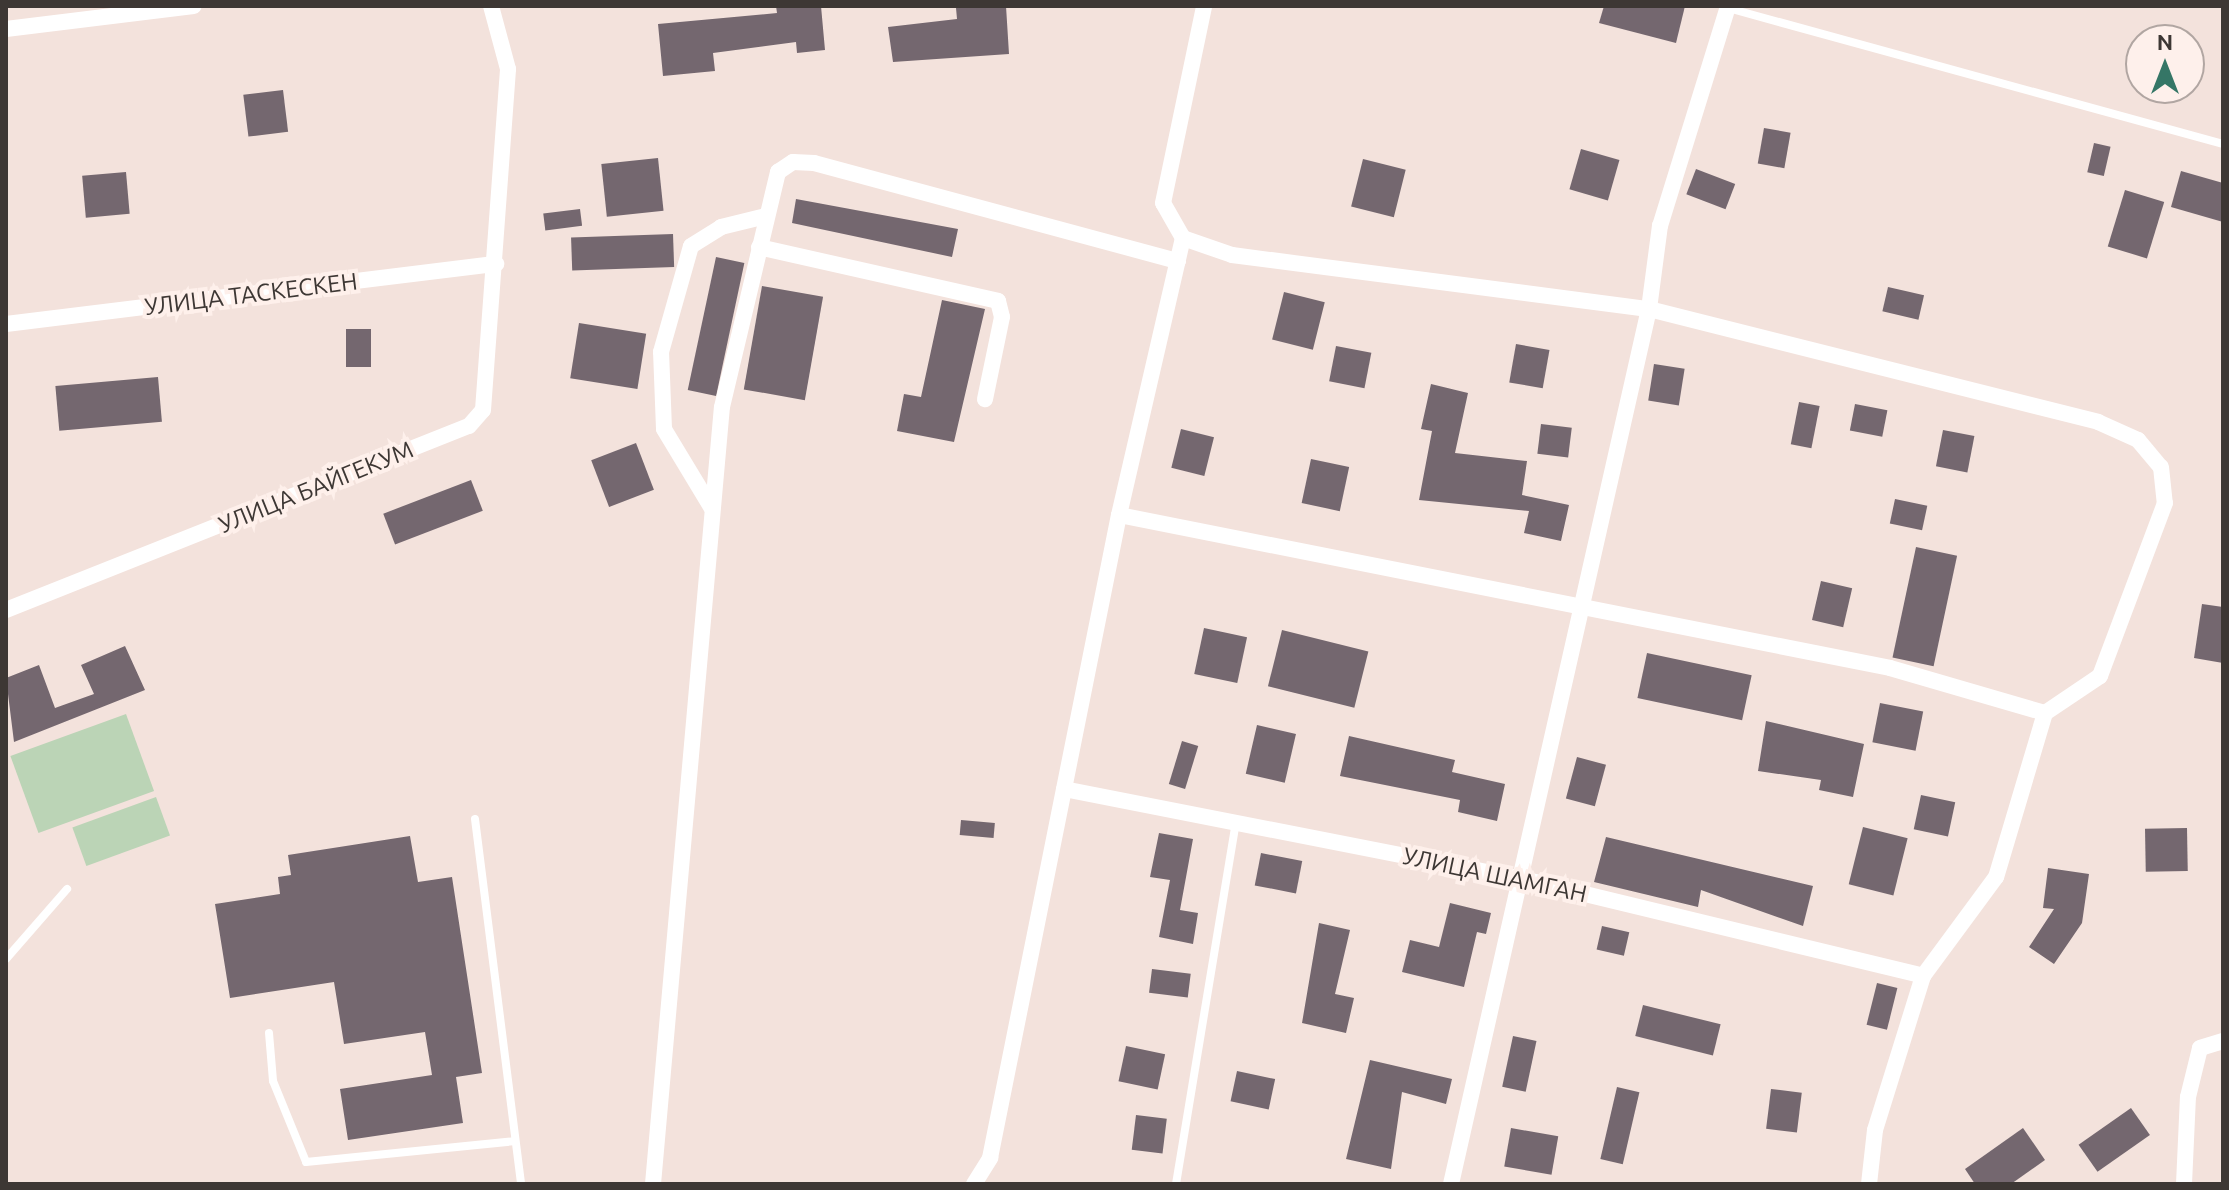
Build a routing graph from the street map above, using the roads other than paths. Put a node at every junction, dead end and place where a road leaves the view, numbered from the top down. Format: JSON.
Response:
{"nodes":[{"id":1,"x":194,"y":6,"type":"edge"},
{"id":2,"x":491,"y":6,"type":"edge"},
{"id":3,"x":1204,"y":6,"type":"edge"},
{"id":4,"x":1728,"y":7,"type":"edge"},
{"id":5,"x":6,"y":29,"type":"edge"},
{"id":6,"x":2223,"y":144,"type":"edge"},
{"id":7,"x":766,"y":216,"type":"junction"},
{"id":8,"x":1183,"y":238,"type":"junction"},
{"id":9,"x":759,"y":247,"type":"junction"},
{"id":10,"x":1178,"y":261,"type":"junction"},
{"id":11,"x":496,"y":264,"type":"junction"},
{"id":12,"x":1649,"y":309,"type":"junction"},
{"id":13,"x":6,"y":324,"type":"edge"},
{"id":14,"x":985,"y":399,"type":"dead end"},
{"id":15,"x":711,"y":507,"type":"junction"},
{"id":16,"x":1119,"y":515,"type":"junction"},
{"id":17,"x":1581,"y":606,"type":"junction"},
{"id":18,"x":6,"y":610,"type":"edge"},
{"id":19,"x":2045,"y":713,"type":"junction"},
{"id":20,"x":1064,"y":789,"type":"junction"},
{"id":21,"x":475,"y":819,"type":"dead end"},
{"id":22,"x":1236,"y":823,"type":"junction"},
{"id":23,"x":1519,"y":878,"type":"junction"},
{"id":24,"x":67,"y":889,"type":"dead end"},
{"id":25,"x":6,"y":959,"type":"edge"},
{"id":26,"x":1923,"y":976,"type":"junction"},
{"id":27,"x":269,"y":1033,"type":"dead end"},
{"id":28,"x":2223,"y":1041,"type":"edge"},
{"id":29,"x":515,"y":1141,"type":"junction"},
{"id":30,"x":521,"y":1184,"type":"edge"},
{"id":31,"x":653,"y":1184,"type":"edge"},
{"id":32,"x":974,"y":1184,"type":"edge"},
{"id":33,"x":1176,"y":1184,"type":"edge"},
{"id":34,"x":1451,"y":1184,"type":"edge"},
{"id":35,"x":1869,"y":1184,"type":"edge"},
{"id":36,"x":2184,"y":1184,"type":"edge"}],
"edges":[{"from":1,"to":5,"type":"street"},
{"from":2,"to":11,"type":"street","name":"УЛИЦА БАЙГЕКУМ"},
{"from":3,"to":8,"type":"street"},
{"from":4,"to":6,"type":"lane"},
{"from":4,"to":12,"type":"street"},
{"from":7,"to":9,"type":"street"},
{"from":7,"to":10,"type":"street"},
{"from":7,"to":15,"type":"street"},
{"from":8,"to":10,"type":"street"},
{"from":8,"to":12,"type":"street"},
{"from":9,"to":14,"type":"street"},
{"from":9,"to":15,"type":"street"},
{"from":10,"to":16,"type":"street"},
{"from":11,"to":13,"type":"street","name":"УЛИЦА ТАСКЕСКЕН"},
{"from":11,"to":18,"type":"street","name":"УЛИЦА БАЙГЕКУМ"},
{"from":12,"to":17,"type":"street"},
{"from":12,"to":19,"type":"street"},
{"from":15,"to":31,"type":"street"},
{"from":16,"to":17,"type":"street"},
{"from":16,"to":20,"type":"street"},
{"from":17,"to":19,"type":"street"},
{"from":17,"to":23,"type":"street"},
{"from":19,"to":26,"type":"street"},
{"from":20,"to":22,"type":"street","name":"УЛИЦА ШАМГАН"},
{"from":20,"to":32,"type":"street"},
{"from":21,"to":29,"type":"lane"},
{"from":22,"to":23,"type":"street","name":"УЛИЦА ШАМГАН"},
{"from":22,"to":33,"type":"lane"},
{"from":23,"to":26,"type":"street","name":"УЛИЦА ШАМГАН"},
{"from":23,"to":34,"type":"street"},
{"from":24,"to":25,"type":"lane"},
{"from":26,"to":35,"type":"street"},
{"from":27,"to":29,"type":"lane"},
{"from":28,"to":36,"type":"street"},
{"from":29,"to":30,"type":"lane"}]}
